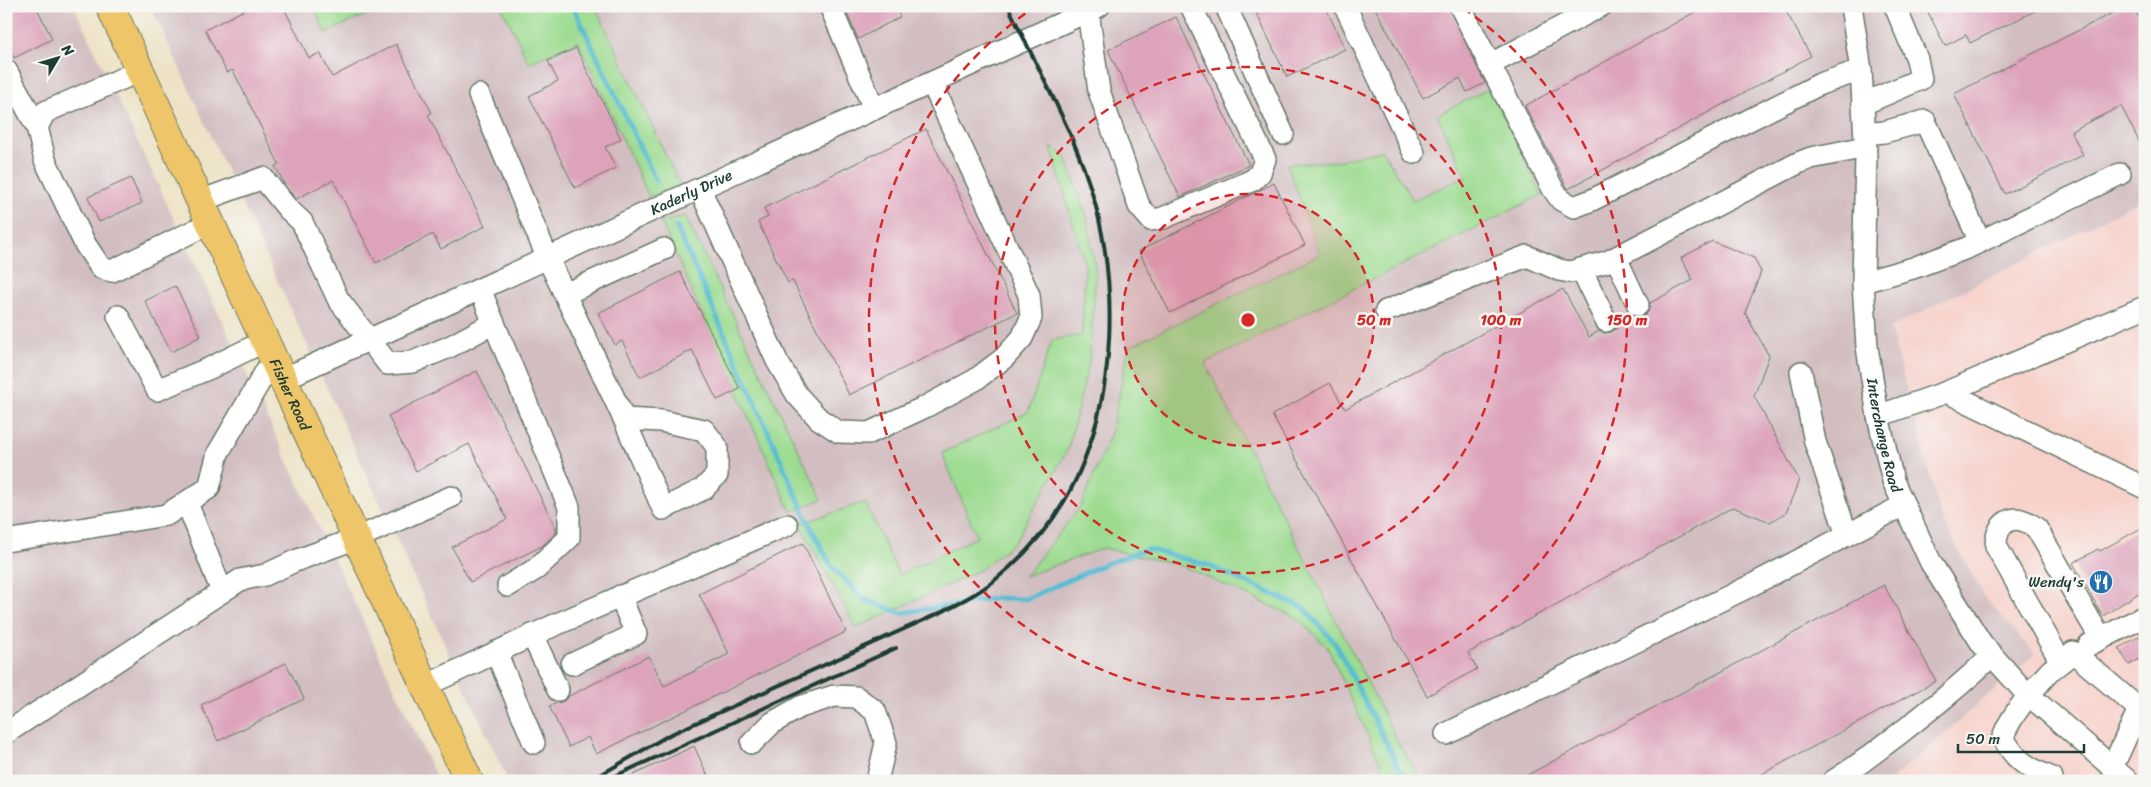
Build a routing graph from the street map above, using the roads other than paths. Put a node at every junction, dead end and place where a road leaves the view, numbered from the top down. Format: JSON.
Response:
{"nodes":[{"id":1,"x":110,"y":6,"type":"edge"},
{"id":2,"x":830,"y":6,"type":"edge"},
{"id":3,"x":1191,"y":6,"type":"edge"},
{"id":4,"x":1226,"y":6,"type":"edge"},
{"id":5,"x":1346,"y":6,"type":"edge"},
{"id":6,"x":1460,"y":6,"type":"edge"},
{"id":7,"x":1601,"y":6,"type":"edge"},
{"id":8,"x":1851,"y":6,"type":"edge"},
{"id":9,"x":1895,"y":6,"type":"edge"},
{"id":10,"x":1093,"y":9,"type":"edge"},
{"id":11,"x":1489,"y":65,"type":"junction"},
{"id":12,"x":6,"y":70,"type":"edge"},
{"id":13,"x":1861,"y":70,"type":"junction"},
{"id":14,"x":140,"y":71,"type":"junction"},
{"id":15,"x":932,"y":83,"type":"junction"},
{"id":16,"x":478,"y":95,"type":"dead end"},
{"id":17,"x":1863,"y":104,"type":"junction"},
{"id":18,"x":874,"y":109,"type":"junction"},
{"id":19,"x":37,"y":127,"type":"junction"},
{"id":20,"x":1283,"y":134,"type":"dead end"},
{"id":21,"x":1865,"y":140,"type":"junction"},
{"id":22,"x":1414,"y":153,"type":"dead end"},
{"id":23,"x":2120,"y":174,"type":"dead end"},
{"id":24,"x":700,"y":189,"type":"junction"},
{"id":25,"x":205,"y":212,"type":"junction"},
{"id":26,"x":1980,"y":242,"type":"junction"},
{"id":27,"x":664,"y":249,"type":"dead end"},
{"id":28,"x":548,"y":258,"type":"junction"},
{"id":29,"x":1616,"y":258,"type":"junction"},
{"id":30,"x":1581,"y":269,"type":"junction"},
{"id":31,"x":1863,"y":282,"type":"junction"},
{"id":32,"x":480,"y":289,"type":"junction"},
{"id":33,"x":565,"y":294,"type":"junction"},
{"id":34,"x":1638,"y":305,"type":"dead end"},
{"id":35,"x":2145,"y":306,"type":"edge"},
{"id":36,"x":1386,"y":311,"type":"dead end"},
{"id":37,"x":118,"y":316,"type":"dead end"},
{"id":38,"x":1606,"y":321,"type":"dead end"},
{"id":39,"x":494,"y":323,"type":"junction"},
{"id":40,"x":369,"y":340,"type":"junction"},
{"id":41,"x":274,"y":359,"type":"junction"},
{"id":42,"x":1801,"y":372,"type":"dead end"},
{"id":43,"x":1947,"y":392,"type":"junction"},
{"id":44,"x":1878,"y":416,"type":"junction"},
{"id":45,"x":624,"y":419,"type":"junction"},
{"id":46,"x":2145,"y":488,"type":"edge"},
{"id":47,"x":451,"y":497,"type":"dead end"},
{"id":48,"x":186,"y":503,"type":"junction"},
{"id":49,"x":1904,"y":504,"type":"junction"},
{"id":50,"x":787,"y":525,"type":"dead end"},
{"id":51,"x":1847,"y":535,"type":"junction"},
{"id":52,"x":358,"y":538,"type":"junction"},
{"id":53,"x":6,"y":541,"type":"edge"},
{"id":54,"x":508,"y":586,"type":"dead end"},
{"id":55,"x":222,"y":592,"type":"junction"},
{"id":56,"x":620,"y":596,"type":"junction"},
{"id":57,"x":2145,"y":616,"type":"edge"},
{"id":58,"x":532,"y":635,"type":"junction"},
{"id":59,"x":2101,"y":639,"type":"junction"},
{"id":60,"x":496,"y":652,"type":"junction"},
{"id":61,"x":1992,"y":655,"type":"junction"},
{"id":62,"x":2067,"y":657,"type":"junction"},
{"id":63,"x":572,"y":664,"type":"dead end"},
{"id":64,"x":425,"y":686,"type":"junction"},
{"id":65,"x":558,"y":690,"type":"dead end"},
{"id":66,"x":2030,"y":696,"type":"junction"},
{"id":67,"x":2142,"y":710,"type":"edge"},
{"id":68,"x":6,"y":733,"type":"edge"},
{"id":69,"x":1446,"y":734,"type":"dead end"},
{"id":70,"x":534,"y":743,"type":"dead end"},
{"id":71,"x":752,"y":743,"type":"dead end"},
{"id":72,"x":2120,"y":775,"type":"edge"},
{"id":73,"x":2054,"y":780,"type":"edge"},
{"id":74,"x":470,"y":781,"type":"edge"},
{"id":75,"x":877,"y":781,"type":"edge"},
{"id":76,"x":1833,"y":781,"type":"edge"}],
"edges":[{"from":1,"to":14,"type":"main road","name":"Fisher Road"},
{"from":2,"to":18,"type":"street"},
{"from":3,"to":10,"type":"street"},
{"from":4,"to":20,"type":"street"},
{"from":5,"to":22,"type":"street"},
{"from":6,"to":11,"type":"street"},
{"from":7,"to":11,"type":"street"},
{"from":8,"to":13,"type":"street","name":"Interchange Road"},
{"from":9,"to":17,"type":"street"},
{"from":10,"to":15,"type":"street","name":"Kaderly Drive"},
{"from":11,"to":13,"type":"street"},
{"from":12,"to":19,"type":"street"},
{"from":13,"to":17,"type":"street","name":"Interchange Road"},
{"from":14,"to":19,"type":"street"},
{"from":14,"to":25,"type":"main road","name":"Fisher Road"},
{"from":15,"to":18,"type":"street","name":"Kaderly Drive"},
{"from":15,"to":24,"type":"street"},
{"from":16,"to":28,"type":"street"},
{"from":17,"to":21,"type":"street","name":"Interchange Road"},
{"from":18,"to":24,"type":"street","name":"Kaderly Drive"},
{"from":19,"to":25,"type":"street"},
{"from":21,"to":26,"type":"street"},
{"from":21,"to":29,"type":"street"},
{"from":21,"to":31,"type":"street","name":"Interchange Road"},
{"from":23,"to":26,"type":"street"},
{"from":24,"to":28,"type":"street","name":"Kaderly Drive"},
{"from":25,"to":40,"type":"street"},
{"from":25,"to":41,"type":"main road","name":"Fisher Road"},
{"from":26,"to":31,"type":"street"},
{"from":27,"to":33,"type":"street"},
{"from":28,"to":32,"type":"street","name":"Kaderly Drive"},
{"from":28,"to":33,"type":"street"},
{"from":29,"to":30,"type":"street"},
{"from":29,"to":34,"type":"street"},
{"from":30,"to":36,"type":"street"},
{"from":30,"to":38,"type":"street"},
{"from":31,"to":44,"type":"street","name":"Interchange Road"},
{"from":32,"to":39,"type":"street"},
{"from":32,"to":40,"type":"street","name":"Kaderly Drive"},
{"from":33,"to":45,"type":"street"},
{"from":35,"to":43,"type":"street"},
{"from":37,"to":41,"type":"street","name":"Kaderly Drive"},
{"from":39,"to":40,"type":"street"},
{"from":39,"to":54,"type":"street"},
{"from":40,"to":41,"type":"street","name":"Kaderly Drive"},
{"from":41,"to":48,"type":"street"},
{"from":41,"to":52,"type":"main road","name":"Fisher Road"},
{"from":42,"to":51,"type":"street"},
{"from":43,"to":44,"type":"street"},
{"from":43,"to":46,"type":"street"},
{"from":44,"to":49,"type":"street","name":"Interchange Road"},
{"from":45,"to":45,"type":"street"},
{"from":47,"to":52,"type":"street"},
{"from":48,"to":53,"type":"street"},
{"from":48,"to":55,"type":"street"},
{"from":49,"to":51,"type":"street"},
{"from":49,"to":61,"type":"street","name":"Interchange Road"},
{"from":50,"to":56,"type":"street"},
{"from":51,"to":69,"type":"street"},
{"from":52,"to":55,"type":"street"},
{"from":52,"to":64,"type":"main road","name":"Fisher Road"},
{"from":55,"to":68,"type":"street"},
{"from":56,"to":58,"type":"street"},
{"from":56,"to":63,"type":"street"},
{"from":57,"to":59,"type":"street"},
{"from":58,"to":60,"type":"street"},
{"from":58,"to":65,"type":"street"},
{"from":59,"to":62,"type":"street"},
{"from":59,"to":62,"type":"street"},
{"from":60,"to":64,"type":"street"},
{"from":60,"to":70,"type":"street"},
{"from":61,"to":66,"type":"street","name":"Interchange Road"},
{"from":61,"to":76,"type":"street"},
{"from":62,"to":66,"type":"street"},
{"from":62,"to":67,"type":"street"},
{"from":64,"to":74,"type":"main road","name":"Fisher Road"},
{"from":66,"to":72,"type":"street","name":"Interchange Road"},
{"from":66,"to":73,"type":"street"},
{"from":67,"to":72,"type":"street"},
{"from":71,"to":75,"type":"street"}]}
